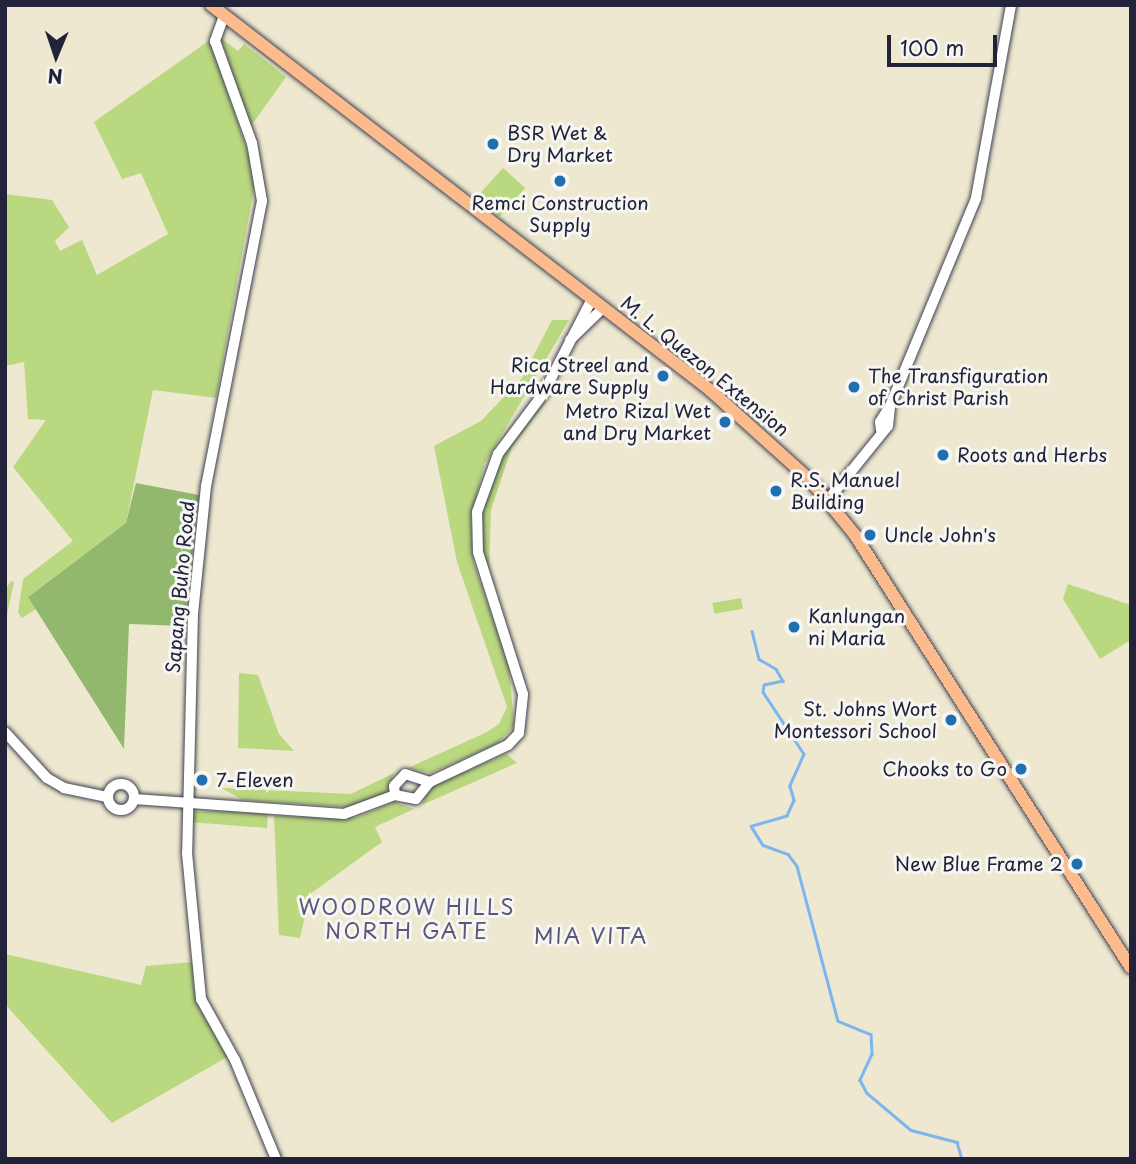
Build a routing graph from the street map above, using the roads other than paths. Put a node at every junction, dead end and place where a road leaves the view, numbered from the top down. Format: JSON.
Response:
{"nodes":[{"id":1,"x":211,"y":5,"type":"edge"},
{"id":2,"x":1011,"y":5,"type":"edge"},
{"id":3,"x":224,"y":16,"type":"junction"},
{"id":4,"x":592,"y":299,"type":"junction"},
{"id":5,"x":603,"y":308,"type":"junction"},
{"id":6,"x":570,"y":340,"type":"junction"},
{"id":7,"x":828,"y":500,"type":"junction"},
{"id":8,"x":5,"y":732,"type":"edge"},
{"id":9,"x":429,"y":782,"type":"junction"},
{"id":10,"x":395,"y":795,"type":"junction"},
{"id":11,"x":107,"y":797,"type":"junction"},
{"id":12,"x":134,"y":799,"type":"junction"},
{"id":13,"x":185,"y":802,"type":"junction"},
{"id":14,"x":1131,"y":968,"type":"edge"},
{"id":15,"x":276,"y":1159,"type":"edge"}],
"edges":[{"from":1,"to":3,"type":"main road","name":"M. L. Quezon Extension"},
{"from":2,"to":7,"type":"street"},
{"from":3,"to":4,"type":"main road","name":"M. L. Quezon Extension"},
{"from":3,"to":13,"type":"street","name":"Sapang Buho Road"},
{"from":4,"to":5,"type":"main road","name":"M. L. Quezon Extension"},
{"from":4,"to":6,"type":"street"},
{"from":5,"to":6,"type":"street"},
{"from":5,"to":7,"type":"main road","name":"M. L. Quezon Extension"},
{"from":6,"to":9,"type":"street"},
{"from":7,"to":14,"type":"main road","name":"M. L. Quezon Extension"},
{"from":8,"to":11,"type":"street"},
{"from":9,"to":10,"type":"street"},
{"from":9,"to":10,"type":"street"},
{"from":10,"to":13,"type":"street"},
{"from":11,"to":12,"type":"street"},
{"from":11,"to":12,"type":"street"},
{"from":12,"to":13,"type":"street"},
{"from":13,"to":15,"type":"street","name":"Sapang Buho Road"}]}
